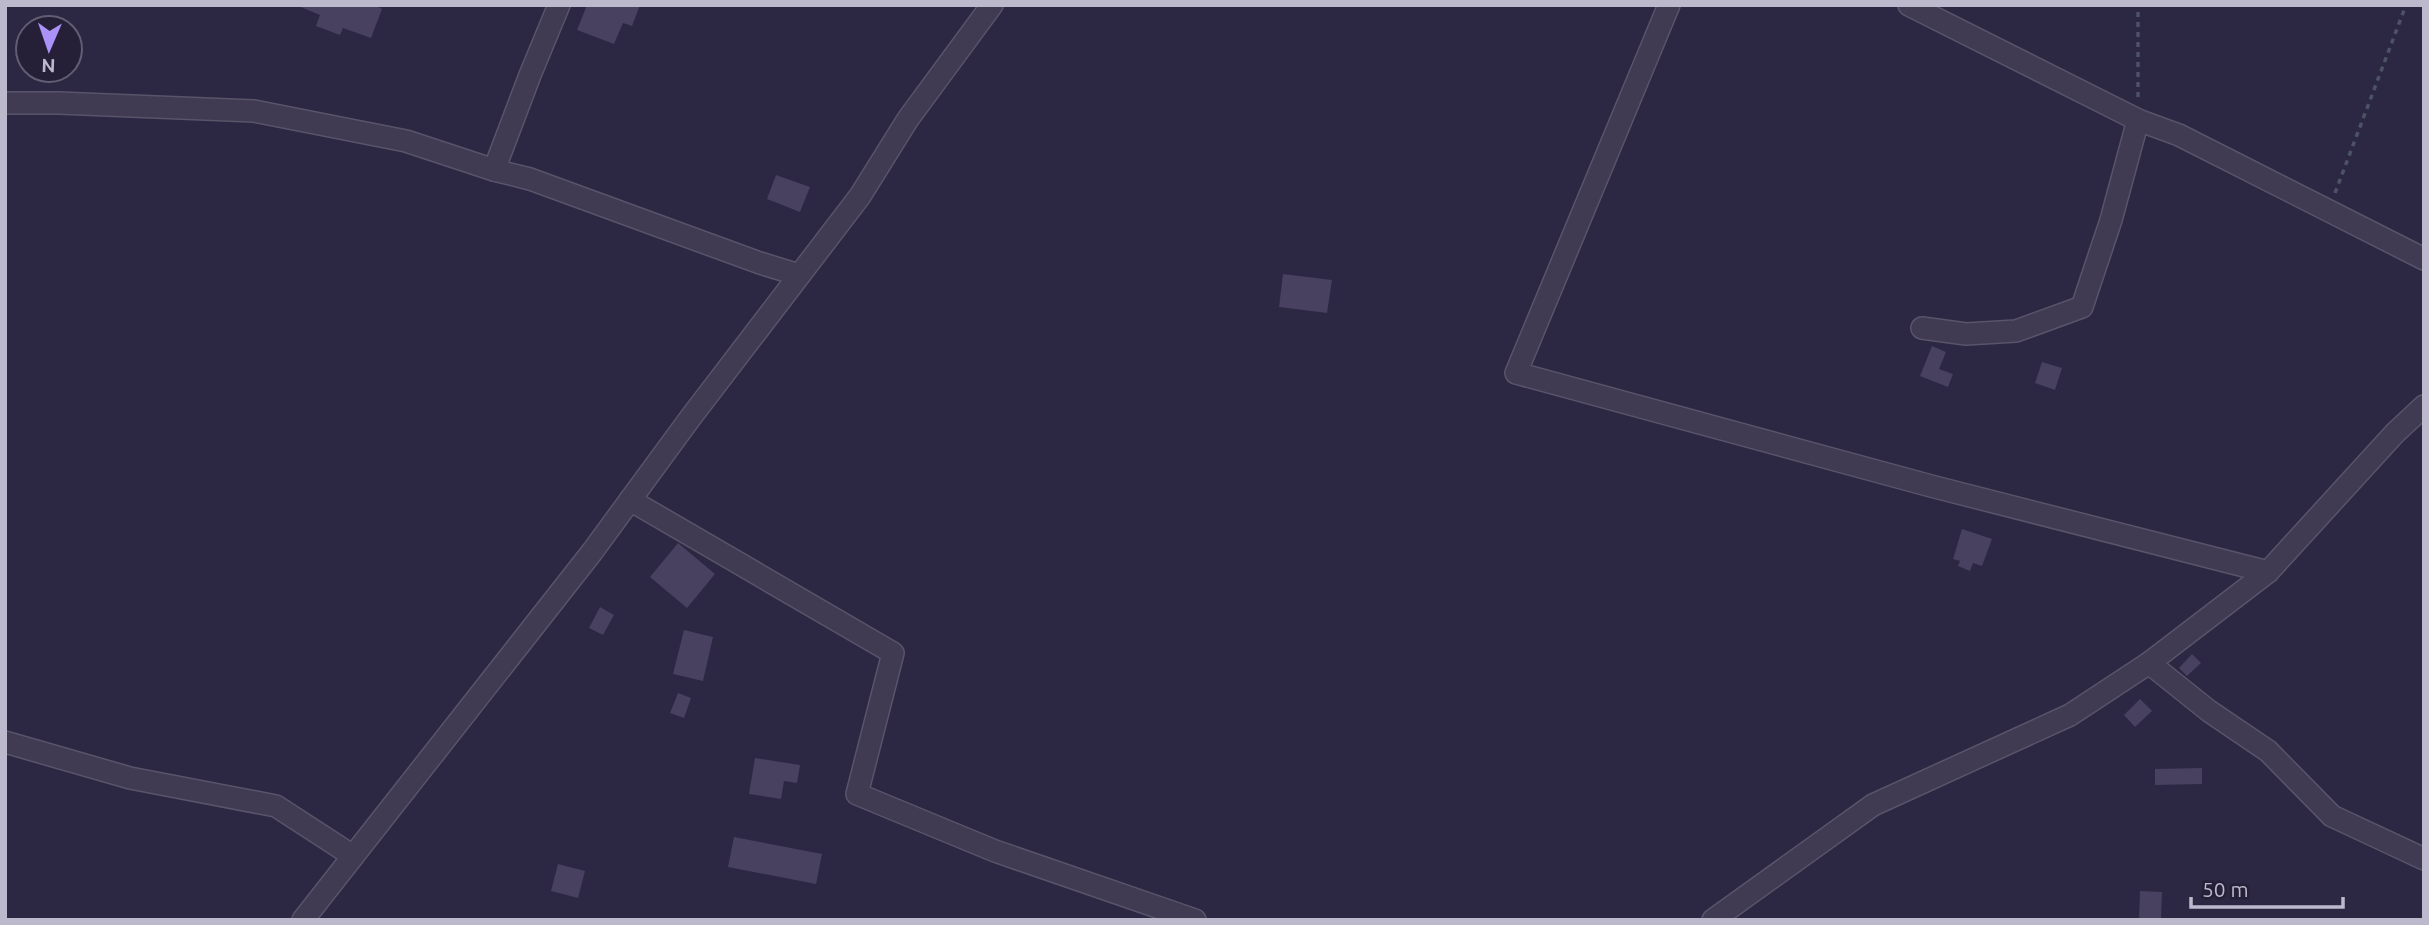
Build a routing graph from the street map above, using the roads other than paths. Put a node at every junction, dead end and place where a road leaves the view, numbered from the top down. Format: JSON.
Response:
{"nodes":[{"id":1,"x":559,"y":5,"type":"edge"},
{"id":2,"x":992,"y":5,"type":"edge"},
{"id":3,"x":1669,"y":5,"type":"edge"},
{"id":4,"x":1909,"y":5,"type":"edge"},
{"id":5,"x":5,"y":103,"type":"edge"},
{"id":6,"x":2138,"y":120,"type":"junction"},
{"id":7,"x":494,"y":170,"type":"junction"},
{"id":8,"x":2424,"y":259,"type":"edge"},
{"id":9,"x":799,"y":275,"type":"junction"},
{"id":10,"x":1922,"y":328,"type":"dead end"},
{"id":11,"x":2424,"y":406,"type":"edge"},
{"id":12,"x":630,"y":500,"type":"junction"},
{"id":13,"x":2268,"y":572,"type":"junction"},
{"id":14,"x":2149,"y":663,"type":"junction"},
{"id":15,"x":5,"y":742,"type":"edge"},
{"id":16,"x":353,"y":856,"type":"junction"},
{"id":17,"x":2424,"y":859,"type":"edge"},
{"id":18,"x":303,"y":920,"type":"edge"},
{"id":19,"x":1195,"y":920,"type":"edge"},
{"id":20,"x":1713,"y":920,"type":"edge"}],
"edges":[{"from":1,"to":7,"type":"street"},
{"from":2,"to":9,"type":"street"},
{"from":3,"to":13,"type":"street"},
{"from":4,"to":6,"type":"street"},
{"from":5,"to":7,"type":"street"},
{"from":6,"to":8,"type":"street"},
{"from":6,"to":10,"type":"street"},
{"from":7,"to":9,"type":"street"},
{"from":9,"to":12,"type":"street"},
{"from":11,"to":13,"type":"street"},
{"from":12,"to":16,"type":"street"},
{"from":12,"to":19,"type":"street"},
{"from":13,"to":14,"type":"street"},
{"from":14,"to":17,"type":"street"},
{"from":14,"to":20,"type":"street"},
{"from":15,"to":16,"type":"street"},
{"from":16,"to":18,"type":"street"}]}
